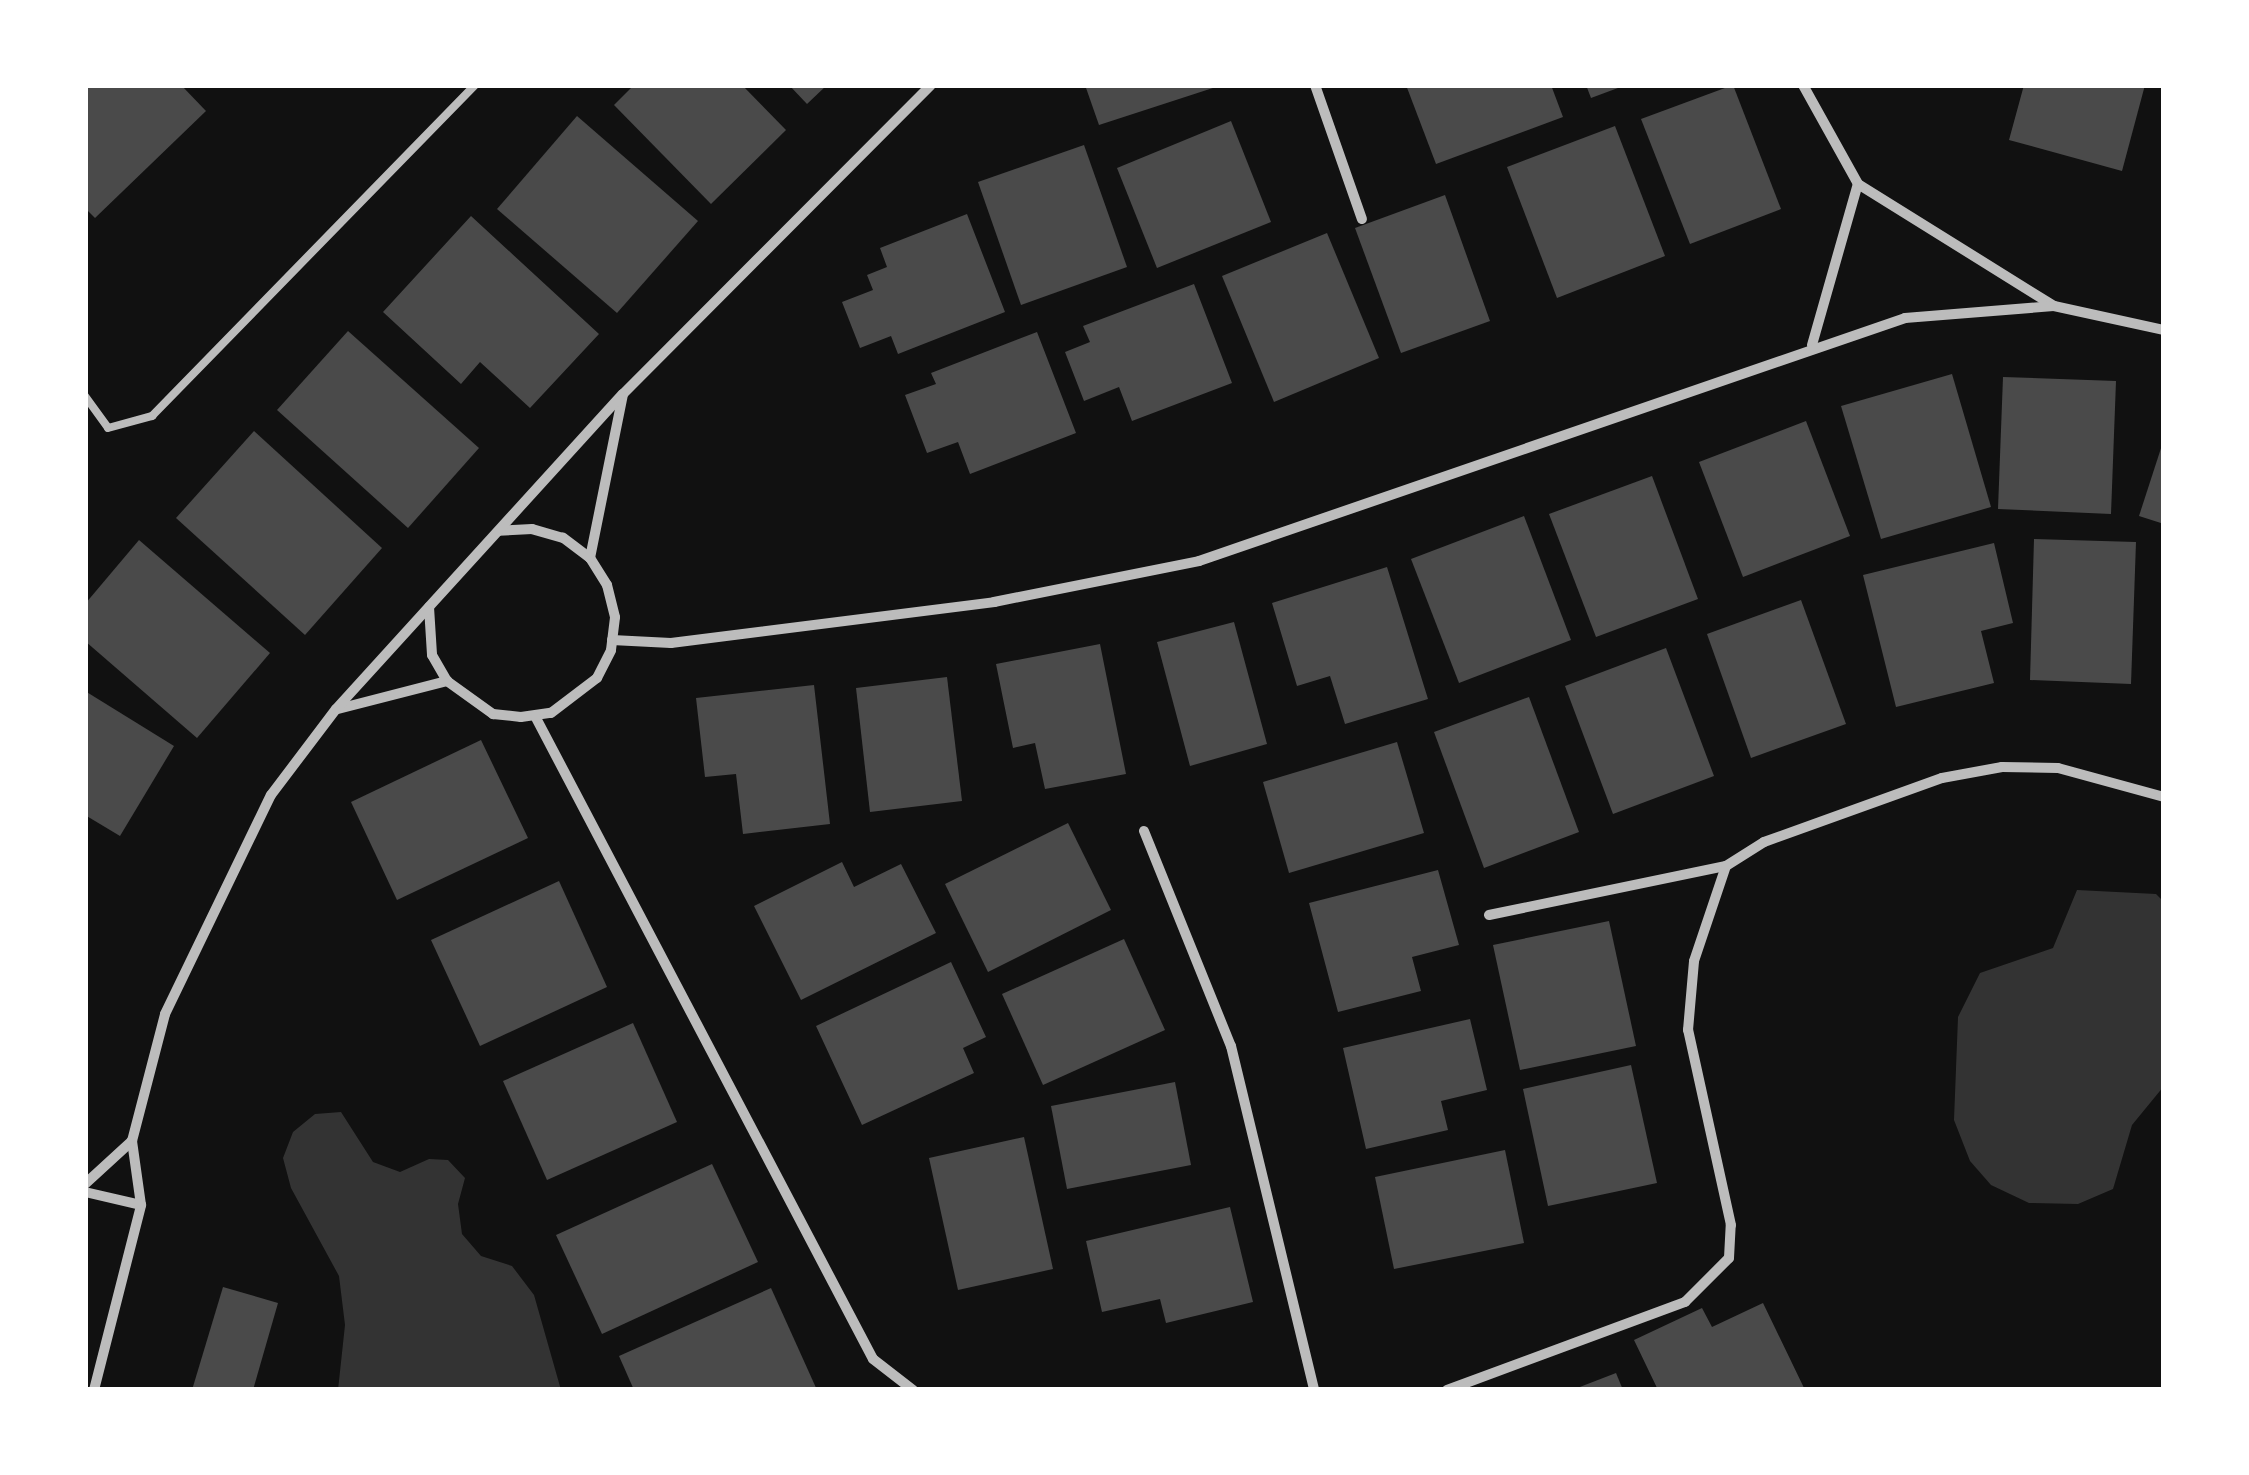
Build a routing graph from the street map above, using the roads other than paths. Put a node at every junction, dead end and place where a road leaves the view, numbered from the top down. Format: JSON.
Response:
{"nodes":[{"id":1,"x":475,"y":85,"type":"edge"},
{"id":2,"x":932,"y":85,"type":"edge"},
{"id":3,"x":1315,"y":85,"type":"edge"},
{"id":4,"x":1802,"y":85,"type":"edge"},
{"id":5,"x":1858,"y":184,"type":"junction"},
{"id":6,"x":1362,"y":219,"type":"dead end"},
{"id":7,"x":2054,"y":306,"type":"junction"},
{"id":8,"x":2164,"y":330,"type":"edge"},
{"id":9,"x":1812,"y":345,"type":"junction"},
{"id":10,"x":623,"y":394,"type":"junction"},
{"id":11,"x":85,"y":396,"type":"edge"},
{"id":12,"x":500,"y":530,"type":"junction"},
{"id":13,"x":590,"y":558,"type":"junction"},
{"id":14,"x":430,"y":604,"type":"junction"},
{"id":15,"x":612,"y":640,"type":"junction"},
{"id":16,"x":446,"y":681,"type":"junction"},
{"id":17,"x":336,"y":709,"type":"junction"},
{"id":18,"x":535,"y":716,"type":"junction"},
{"id":19,"x":2164,"y":798,"type":"edge"},
{"id":20,"x":1144,"y":831,"type":"dead end"},
{"id":21,"x":1726,"y":866,"type":"junction"},
{"id":22,"x":1489,"y":915,"type":"dead end"},
{"id":23,"x":132,"y":1141,"type":"junction"},
{"id":24,"x":85,"y":1184,"type":"edge"},
{"id":25,"x":85,"y":1192,"type":"edge"},
{"id":26,"x":141,"y":1205,"type":"junction"},
{"id":27,"x":94,"y":1390,"type":"edge"},
{"id":28,"x":913,"y":1390,"type":"edge"},
{"id":29,"x":1314,"y":1390,"type":"edge"},
{"id":30,"x":1447,"y":1390,"type":"edge"}],
"edges":[{"from":1,"to":11,"type":"lane"},
{"from":2,"to":10,"type":"street"},
{"from":3,"to":6,"type":"street"},
{"from":4,"to":5,"type":"street"},
{"from":5,"to":7,"type":"street"},
{"from":5,"to":9,"type":"street"},
{"from":7,"to":8,"type":"street"},
{"from":7,"to":9,"type":"street"},
{"from":9,"to":15,"type":"street"},
{"from":10,"to":12,"type":"street"},
{"from":10,"to":13,"type":"street"},
{"from":12,"to":13,"type":"street"},
{"from":12,"to":14,"type":"street"},
{"from":13,"to":15,"type":"street"},
{"from":14,"to":16,"type":"street"},
{"from":14,"to":17,"type":"street"},
{"from":15,"to":18,"type":"street"},
{"from":16,"to":17,"type":"street"},
{"from":16,"to":18,"type":"street"},
{"from":17,"to":23,"type":"street"},
{"from":18,"to":28,"type":"street"},
{"from":19,"to":21,"type":"street"},
{"from":20,"to":29,"type":"street"},
{"from":21,"to":22,"type":"street"},
{"from":21,"to":30,"type":"street"},
{"from":23,"to":24,"type":"street"},
{"from":23,"to":26,"type":"street"},
{"from":25,"to":26,"type":"street"},
{"from":26,"to":27,"type":"street"}]}
